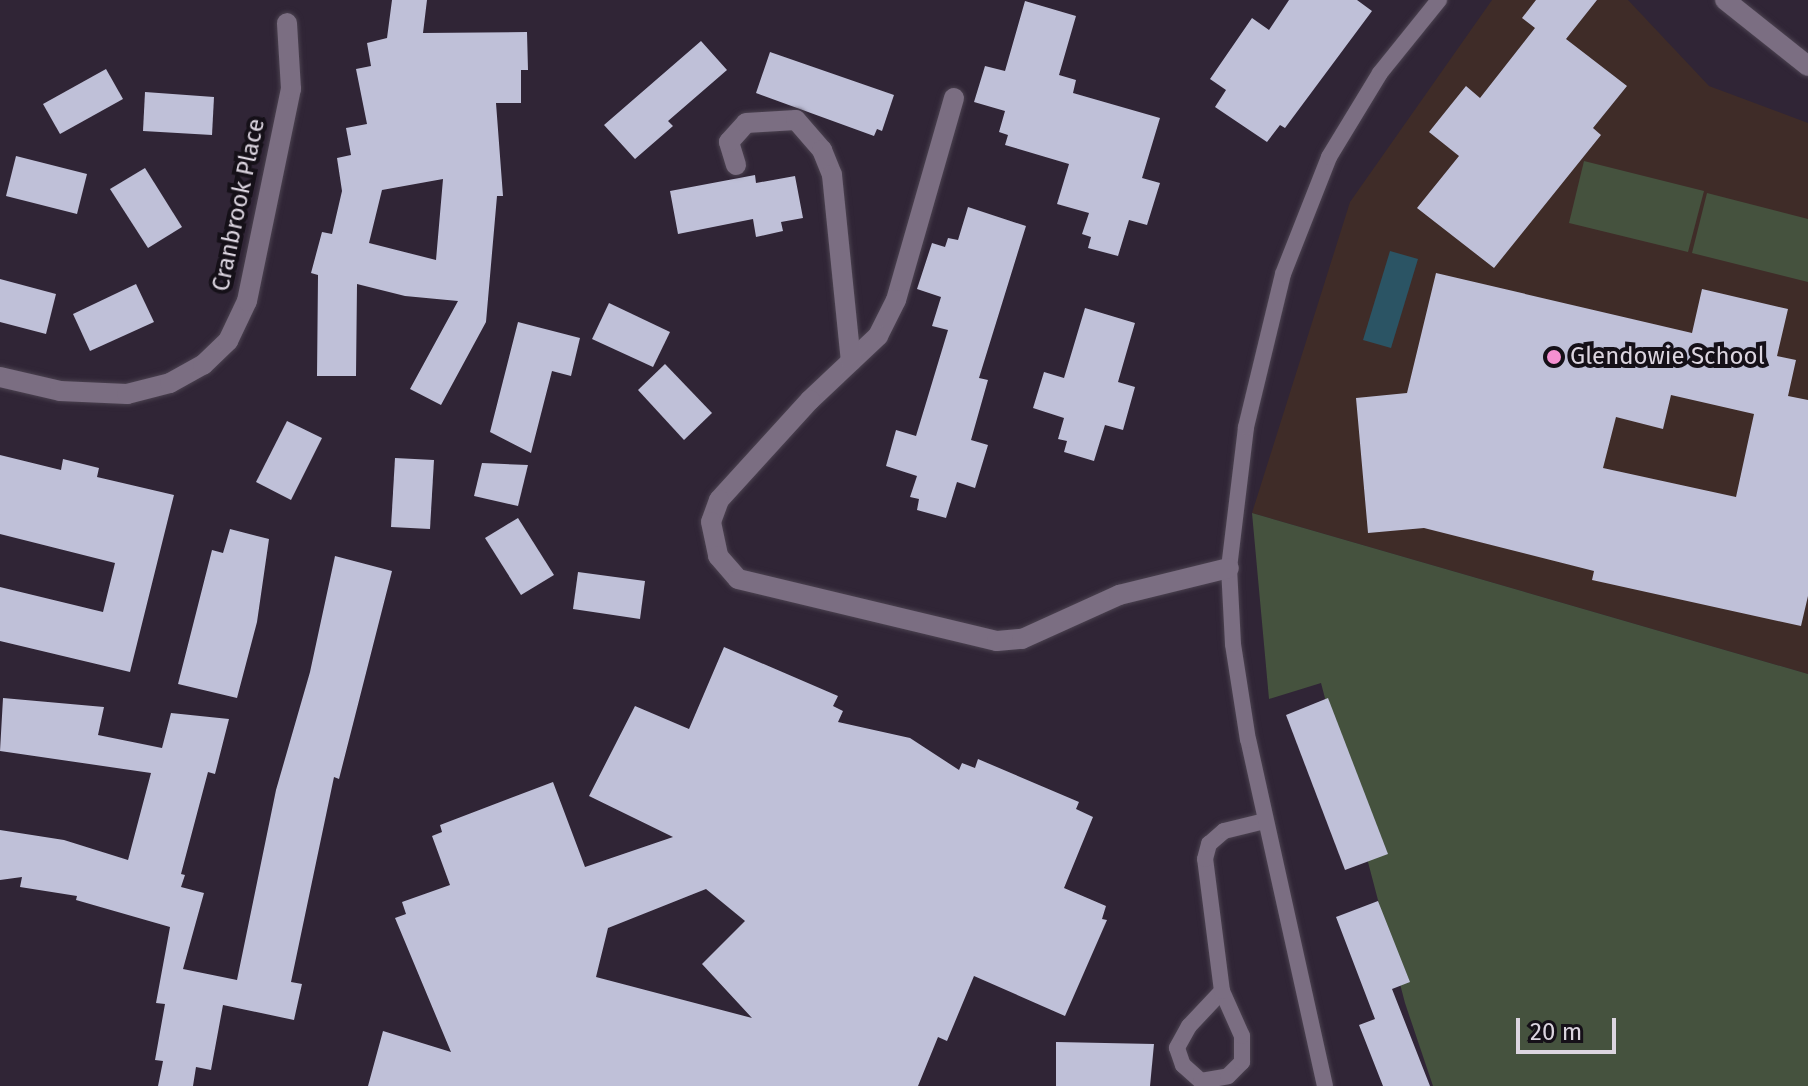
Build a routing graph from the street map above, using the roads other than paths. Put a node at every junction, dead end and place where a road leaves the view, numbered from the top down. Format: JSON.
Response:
{"nodes":[{"id":1,"x":1439,"y":0,"type":"edge"},
{"id":2,"x":1725,"y":0,"type":"edge"},
{"id":3,"x":287,"y":23,"type":"dead end"},
{"id":4,"x":1808,"y":66,"type":"edge"},
{"id":5,"x":954,"y":98,"type":"dead end"},
{"id":6,"x":736,"y":165,"type":"dead end"},
{"id":7,"x":851,"y":361,"type":"junction"},
{"id":8,"x":0,"y":377,"type":"edge"},
{"id":9,"x":1229,"y":568,"type":"junction"},
{"id":10,"x":1265,"y":821,"type":"junction"},
{"id":11,"x":1222,"y":991,"type":"junction"},
{"id":12,"x":1325,"y":1086,"type":"edge"}],
"edges":[{"from":1,"to":9,"type":"lane"},
{"from":2,"to":4,"type":"street"},
{"from":3,"to":8,"type":"street","name":"Cranbrook Place"},
{"from":5,"to":7,"type":"street"},
{"from":6,"to":7,"type":"street"},
{"from":7,"to":9,"type":"street"},
{"from":9,"to":10,"type":"lane"},
{"from":10,"to":11,"type":"lane"},
{"from":10,"to":12,"type":"lane"},
{"from":11,"to":11,"type":"lane"}]}
